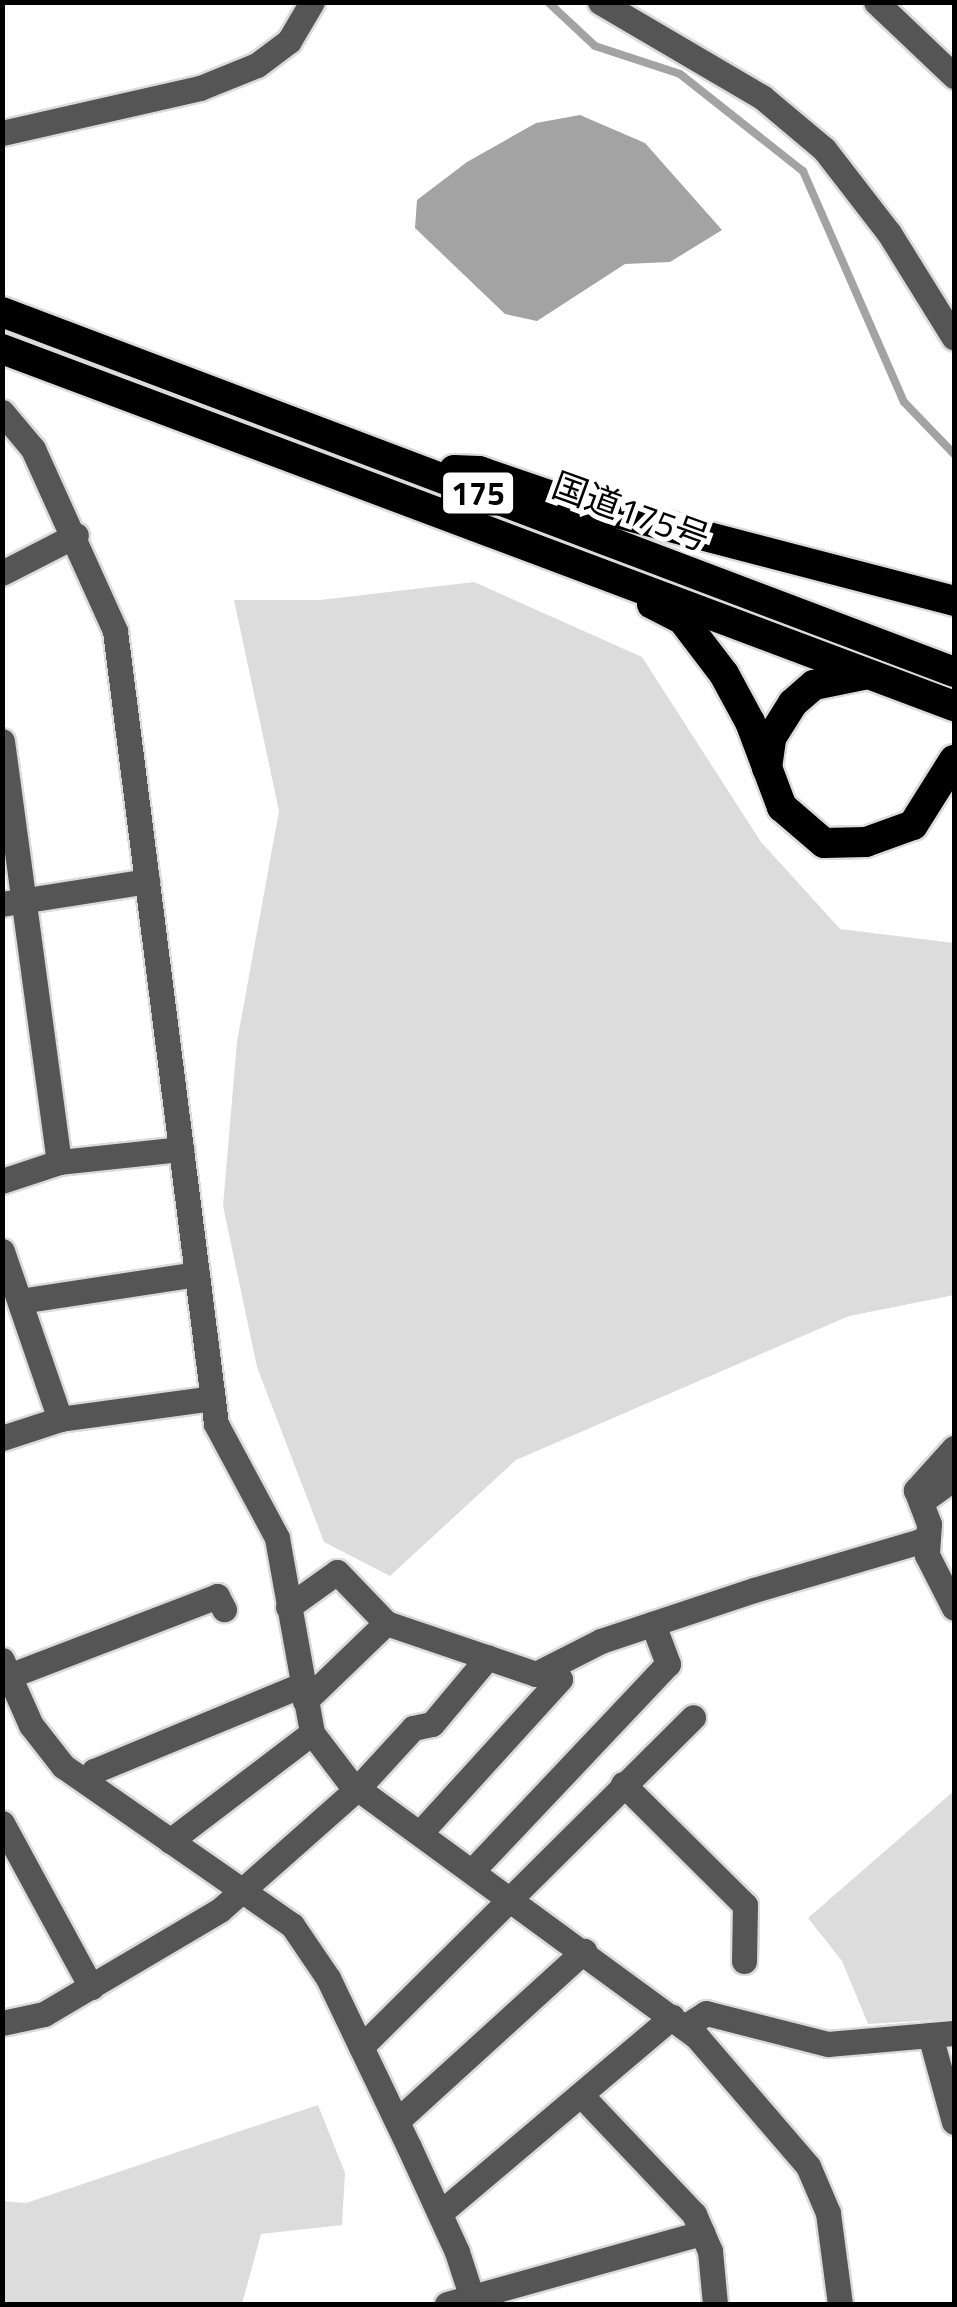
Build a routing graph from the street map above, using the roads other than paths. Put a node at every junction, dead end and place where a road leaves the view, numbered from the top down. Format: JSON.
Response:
{"nodes":[{"id":1,"x":312,"y":2,"type":"edge"},
{"id":2,"x":600,"y":2,"type":"edge"},
{"id":3,"x":876,"y":2,"type":"edge"},
{"id":4,"x":954,"y":76,"type":"edge"},
{"id":5,"x":2,"y":132,"type":"edge"},
{"id":6,"x":2,"y":312,"type":"edge"},
{"id":7,"x":954,"y":338,"type":"edge"},
{"id":8,"x":2,"y":349,"type":"edge"},
{"id":9,"x":2,"y":412,"type":"edge"},
{"id":10,"x":416,"y":468,"type":"junction"},
{"id":11,"x":76,"y":535,"type":"junction"},
{"id":12,"x":529,"y":542,"type":"junction"},
{"id":13,"x":2,"y":574,"type":"edge"},
{"id":14,"x":954,"y":601,"type":"edge"},
{"id":15,"x":954,"y":672,"type":"edge"},
{"id":16,"x":869,"y":674,"type":"junction"},
{"id":17,"x":954,"y":706,"type":"edge"},
{"id":18,"x":3,"y":745,"type":"edge"},
{"id":19,"x":954,"y":760,"type":"edge"},
{"id":20,"x":766,"y":771,"type":"junction"},
{"id":21,"x":147,"y":881,"type":"junction"},
{"id":22,"x":13,"y":902,"type":"edge"},
{"id":23,"x":181,"y":1149,"type":"junction"},
{"id":24,"x":59,"y":1162,"type":"junction"},
{"id":25,"x":2,"y":1181,"type":"edge"},
{"id":26,"x":2,"y":1250,"type":"edge"},
{"id":27,"x":197,"y":1274,"type":"junction"},
{"id":28,"x":20,"y":1301,"type":"junction"},
{"id":29,"x":212,"y":1398,"type":"junction"},
{"id":30,"x":60,"y":1419,"type":"junction"},
{"id":31,"x":2,"y":1438,"type":"edge"},
{"id":32,"x":954,"y":1448,"type":"edge"},
{"id":33,"x":954,"y":1478,"type":"edge"},
{"id":34,"x":921,"y":1502,"type":"junction"},
{"id":35,"x":925,"y":1545,"type":"junction"},
{"id":36,"x":947,"y":1577,"type":"edge"},
{"id":37,"x":288,"y":1607,"type":"junction"},
{"id":38,"x":954,"y":1608,"type":"edge"},
{"id":39,"x":224,"y":1609,"type":"dead end"},
{"id":40,"x":386,"y":1623,"type":"junction"},
{"id":41,"x":653,"y":1624,"type":"junction"},
{"id":42,"x":488,"y":1658,"type":"junction"},
{"id":43,"x":552,"y":1666,"type":"junction"},
{"id":44,"x":6,"y":1668,"type":"edge"},
{"id":45,"x":304,"y":1693,"type":"junction"},
{"id":46,"x":692,"y":1717,"type":"dead end"},
{"id":47,"x":312,"y":1733,"type":"junction"},
{"id":48,"x":87,"y":1782,"type":"junction"},
{"id":49,"x":623,"y":1784,"type":"junction"},
{"id":50,"x":357,"y":1789,"type":"junction"},
{"id":51,"x":2,"y":1823,"type":"edge"},
{"id":52,"x":420,"y":1833,"type":"junction"},
{"id":53,"x":170,"y":1841,"type":"junction"},
{"id":54,"x":472,"y":1871,"type":"junction"},
{"id":55,"x":238,"y":1888,"type":"junction"},
{"id":56,"x":508,"y":1896,"type":"junction"},
{"id":57,"x":584,"y":1951,"type":"junction"},
{"id":58,"x":744,"y":1962,"type":"dead end"},
{"id":59,"x":90,"y":1987,"type":"junction"},
{"id":60,"x":678,"y":2022,"type":"junction"},
{"id":61,"x":2,"y":2023,"type":"edge"},
{"id":62,"x":942,"y":2034,"type":"edge"},
{"id":63,"x":361,"y":2047,"type":"junction"},
{"id":64,"x":582,"y":2096,"type":"junction"},
{"id":65,"x":397,"y":2121,"type":"junction"},
{"id":66,"x":954,"y":2122,"type":"edge"},
{"id":67,"x":440,"y":2213,"type":"junction"},
{"id":68,"x":702,"y":2233,"type":"junction"},
{"id":69,"x":464,"y":2302,"type":"edge"},
{"id":70,"x":715,"y":2304,"type":"edge"},
{"id":71,"x":840,"y":2304,"type":"edge"}],
"edges":[{"from":1,"to":5,"type":"street"},
{"from":2,"to":7,"type":"street"},
{"from":3,"to":4,"type":"street"},
{"from":6,"to":10,"type":"highway","name":"国道175号","number":"175"},
{"from":8,"to":12,"type":"highway","name":"国道175号","number":"175"},
{"from":9,"to":11,"type":"street"},
{"from":10,"to":14,"type":"highway"},
{"from":10,"to":15,"type":"highway","name":"国道175号","number":"175"},
{"from":11,"to":13,"type":"street"},
{"from":11,"to":21,"type":"street"},
{"from":12,"to":16,"type":"highway","name":"国道175号","number":"175"},
{"from":12,"to":20,"type":"highway"},
{"from":16,"to":17,"type":"highway","name":"国道175号","number":"175"},
{"from":16,"to":20,"type":"highway"},
{"from":18,"to":22,"type":"street"},
{"from":19,"to":20,"type":"highway"},
{"from":21,"to":22,"type":"street"},
{"from":21,"to":23,"type":"street"},
{"from":22,"to":24,"type":"street"},
{"from":23,"to":24,"type":"street"},
{"from":23,"to":27,"type":"street"},
{"from":24,"to":25,"type":"street"},
{"from":26,"to":28,"type":"street"},
{"from":27,"to":28,"type":"street"},
{"from":27,"to":29,"type":"street"},
{"from":28,"to":30,"type":"street"},
{"from":29,"to":30,"type":"street"},
{"from":29,"to":37,"type":"street"},
{"from":30,"to":31,"type":"street"},
{"from":32,"to":34,"type":"street"},
{"from":33,"to":34,"type":"street"},
{"from":34,"to":35,"type":"street"},
{"from":35,"to":36,"type":"street"},
{"from":35,"to":41,"type":"street"},
{"from":36,"to":38,"type":"street"},
{"from":37,"to":40,"type":"street"},
{"from":37,"to":45,"type":"street"},
{"from":39,"to":44,"type":"street"},
{"from":40,"to":42,"type":"street"},
{"from":40,"to":45,"type":"street"},
{"from":41,"to":43,"type":"street"},
{"from":41,"to":54,"type":"street"},
{"from":42,"to":43,"type":"street"},
{"from":42,"to":50,"type":"street"},
{"from":43,"to":52,"type":"street"},
{"from":44,"to":48,"type":"street"},
{"from":45,"to":47,"type":"street"},
{"from":45,"to":48,"type":"street"},
{"from":46,"to":49,"type":"street"},
{"from":47,"to":50,"type":"street"},
{"from":47,"to":53,"type":"street"},
{"from":48,"to":53,"type":"street"},
{"from":49,"to":56,"type":"street"},
{"from":49,"to":58,"type":"street"},
{"from":50,"to":52,"type":"street"},
{"from":50,"to":55,"type":"street"},
{"from":51,"to":59,"type":"street"},
{"from":52,"to":54,"type":"street"},
{"from":53,"to":55,"type":"street"},
{"from":54,"to":56,"type":"street"},
{"from":55,"to":59,"type":"street"},
{"from":55,"to":63,"type":"street"},
{"from":56,"to":57,"type":"street"},
{"from":56,"to":63,"type":"street"},
{"from":57,"to":60,"type":"street"},
{"from":57,"to":65,"type":"street"},
{"from":59,"to":61,"type":"street"},
{"from":60,"to":62,"type":"street"},
{"from":60,"to":64,"type":"street"},
{"from":60,"to":71,"type":"street"},
{"from":62,"to":66,"type":"street"},
{"from":63,"to":65,"type":"street"},
{"from":64,"to":67,"type":"street"},
{"from":64,"to":68,"type":"street"},
{"from":65,"to":67,"type":"street"},
{"from":67,"to":69,"type":"street"},
{"from":68,"to":69,"type":"street"},
{"from":68,"to":70,"type":"street"}]}
